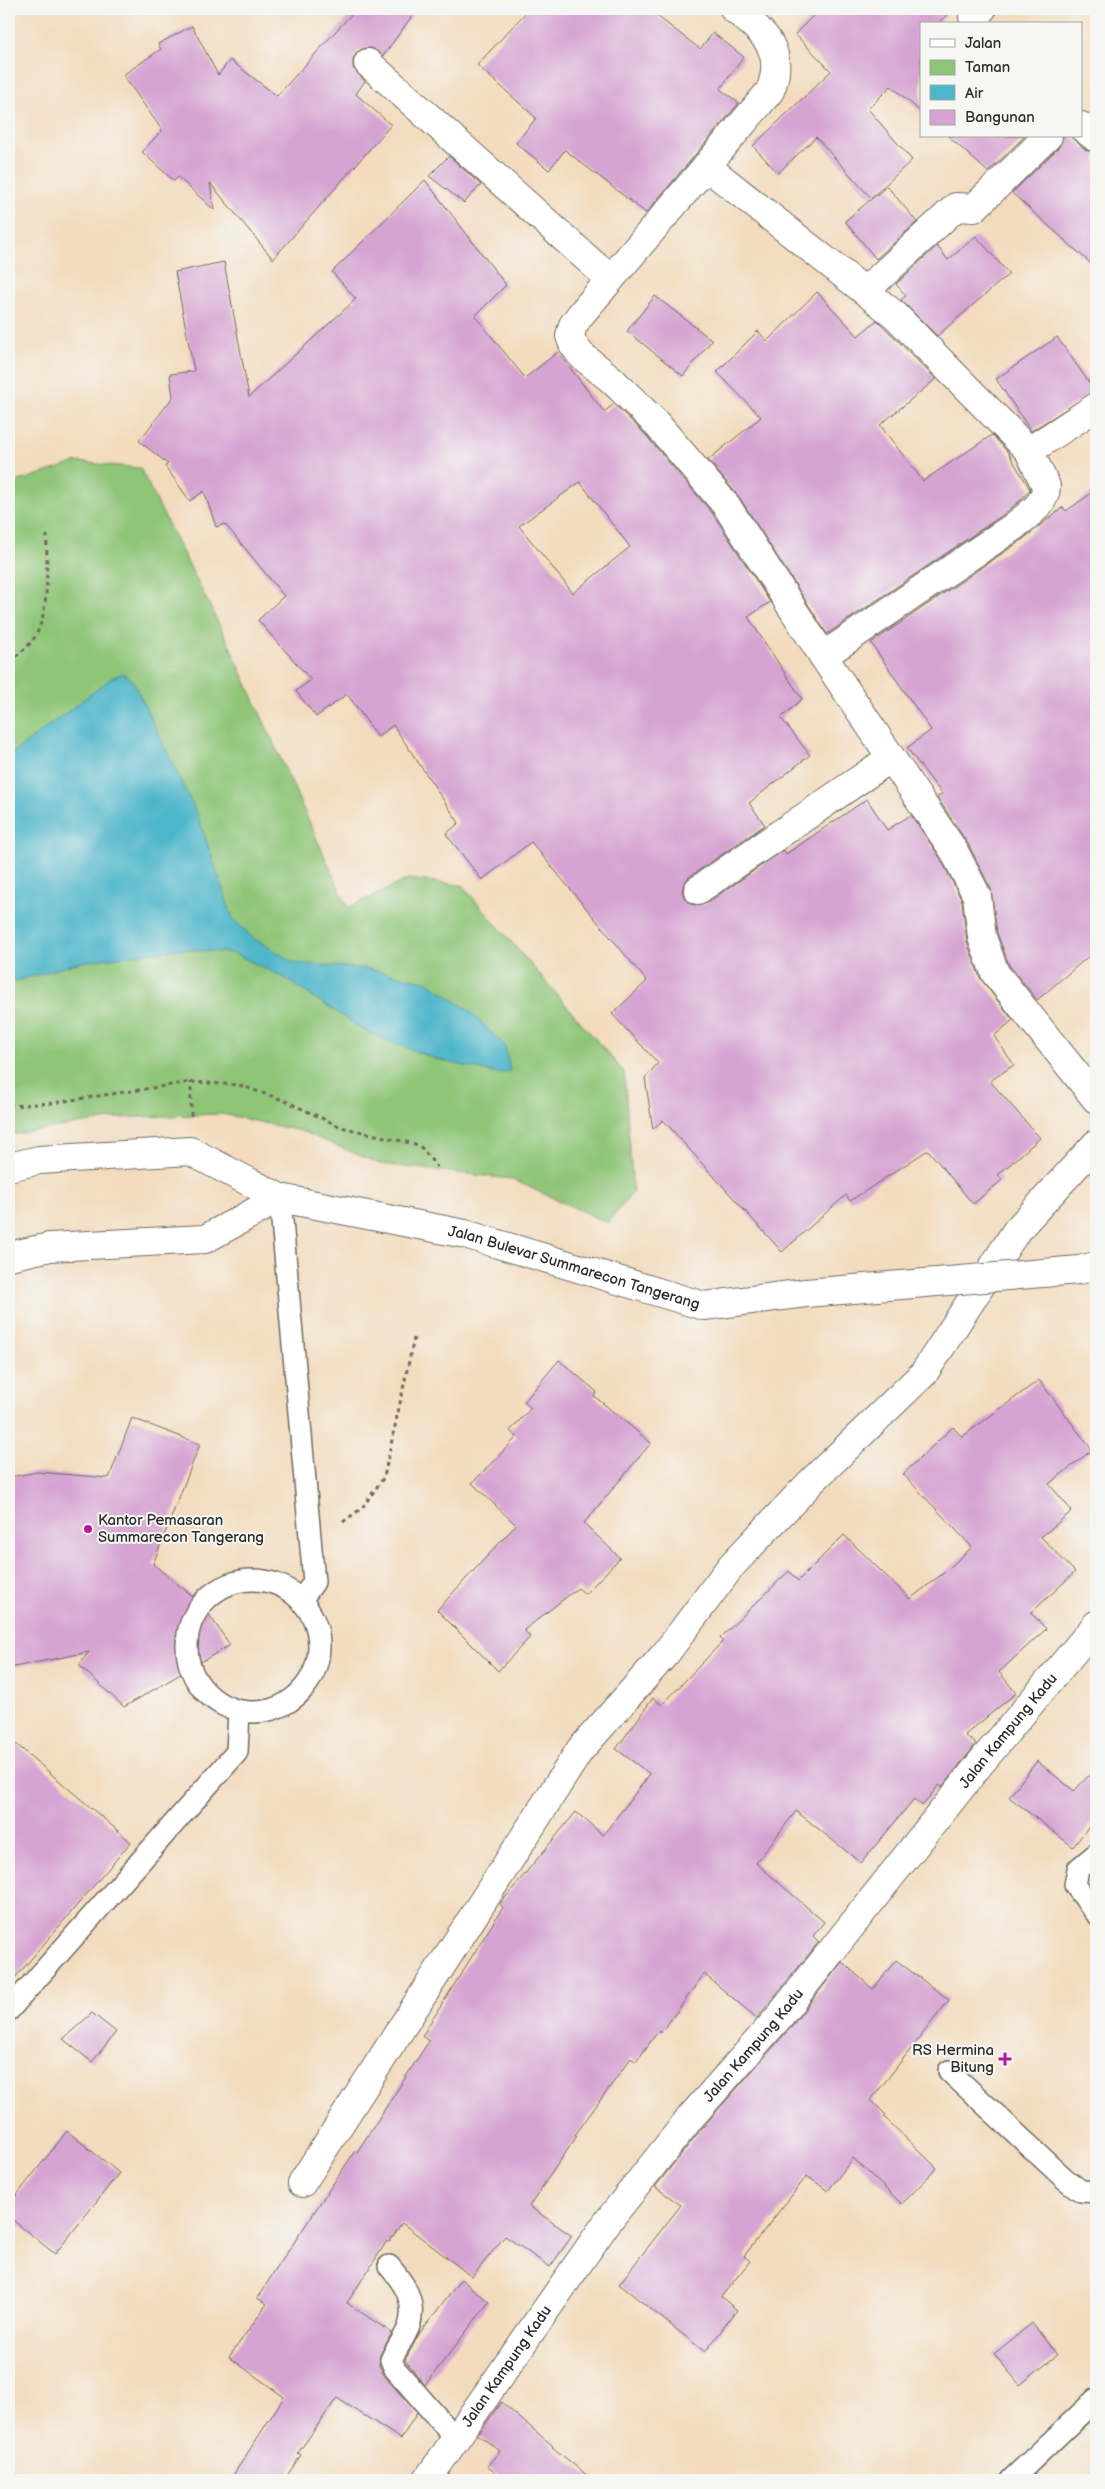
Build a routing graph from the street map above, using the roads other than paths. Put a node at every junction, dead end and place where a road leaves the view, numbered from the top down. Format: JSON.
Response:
{"nodes":[{"id":1,"x":734,"y":9,"type":"edge"},
{"id":2,"x":982,"y":9,"type":"edge"},
{"id":3,"x":976,"y":22,"type":"edge"},
{"id":4,"x":368,"y":63,"type":"dead end"},
{"id":5,"x":1082,"y":127,"type":"edge"},
{"id":6,"x":1046,"y":138,"type":"edge"},
{"id":7,"x":1096,"y":138,"type":"edge"},
{"id":8,"x":706,"y":166,"type":"junction"},
{"id":9,"x":610,"y":279,"type":"junction"},
{"id":10,"x":865,"y":291,"type":"junction"},
{"id":11,"x":1096,"y":407,"type":"edge"},
{"id":12,"x":1029,"y":451,"type":"junction"},
{"id":13,"x":823,"y":656,"type":"junction"},
{"id":14,"x":891,"y":758,"type":"junction"},
{"id":15,"x":698,"y":890,"type":"dead end"},
{"id":16,"x":1096,"y":1099,"type":"edge"},
{"id":17,"x":1096,"y":1144,"type":"edge"},
{"id":18,"x":9,"y":1167,"type":"edge"},
{"id":19,"x":280,"y":1198,"type":"junction"},
{"id":20,"x":9,"y":1256,"type":"edge"},
{"id":21,"x":1091,"y":1270,"type":"edge"},
{"id":22,"x":302,"y":1599,"type":"junction"},
{"id":23,"x":1096,"y":1625,"type":"edge"},
{"id":24,"x":240,"y":1711,"type":"junction"},
{"id":25,"x":1096,"y":1854,"type":"edge"},
{"id":26,"x":1096,"y":1913,"type":"edge"},
{"id":27,"x":9,"y":2010,"type":"edge"},
{"id":28,"x":949,"y":2071,"type":"dead end"},
{"id":29,"x":302,"y":2183,"type":"dead end"},
{"id":30,"x":1096,"y":2192,"type":"edge"},
{"id":31,"x":389,"y":2266,"type":"dead end"},
{"id":32,"x":1096,"y":2399,"type":"edge"},
{"id":33,"x":456,"y":2440,"type":"junction"},
{"id":34,"x":427,"y":2480,"type":"edge"},
{"id":35,"x":1011,"y":2480,"type":"edge"}],
"edges":[{"from":1,"to":8,"type":"street"},
{"from":2,"to":3,"type":"street"},
{"from":4,"to":9,"type":"street"},
{"from":5,"to":7,"type":"street"},
{"from":6,"to":10,"type":"street"},
{"from":8,"to":9,"type":"street"},
{"from":8,"to":10,"type":"street"},
{"from":9,"to":13,"type":"street"},
{"from":10,"to":12,"type":"street"},
{"from":11,"to":12,"type":"street"},
{"from":12,"to":13,"type":"street"},
{"from":13,"to":14,"type":"street"},
{"from":14,"to":15,"type":"street"},
{"from":14,"to":16,"type":"street"},
{"from":17,"to":29,"type":"street"},
{"from":18,"to":19,"type":"street","name":"Jalan Bulevar Summarecon Tangerang"},
{"from":19,"to":20,"type":"street"},
{"from":19,"to":21,"type":"street","name":"Jalan Bulevar Summarecon Tangerang","bridge":true},
{"from":19,"to":22,"type":"lane"},
{"from":22,"to":24,"type":"lane"},
{"from":22,"to":24,"type":"lane"},
{"from":23,"to":33,"type":"street","name":"Jalan Kampung Kadu"},
{"from":24,"to":27,"type":"lane"},
{"from":25,"to":26,"type":"lane"},
{"from":28,"to":30,"type":"lane"},
{"from":31,"to":33,"type":"lane"},
{"from":32,"to":35,"type":"lane"},
{"from":33,"to":34,"type":"street","name":"Jalan Kampung Kadu"}]}
